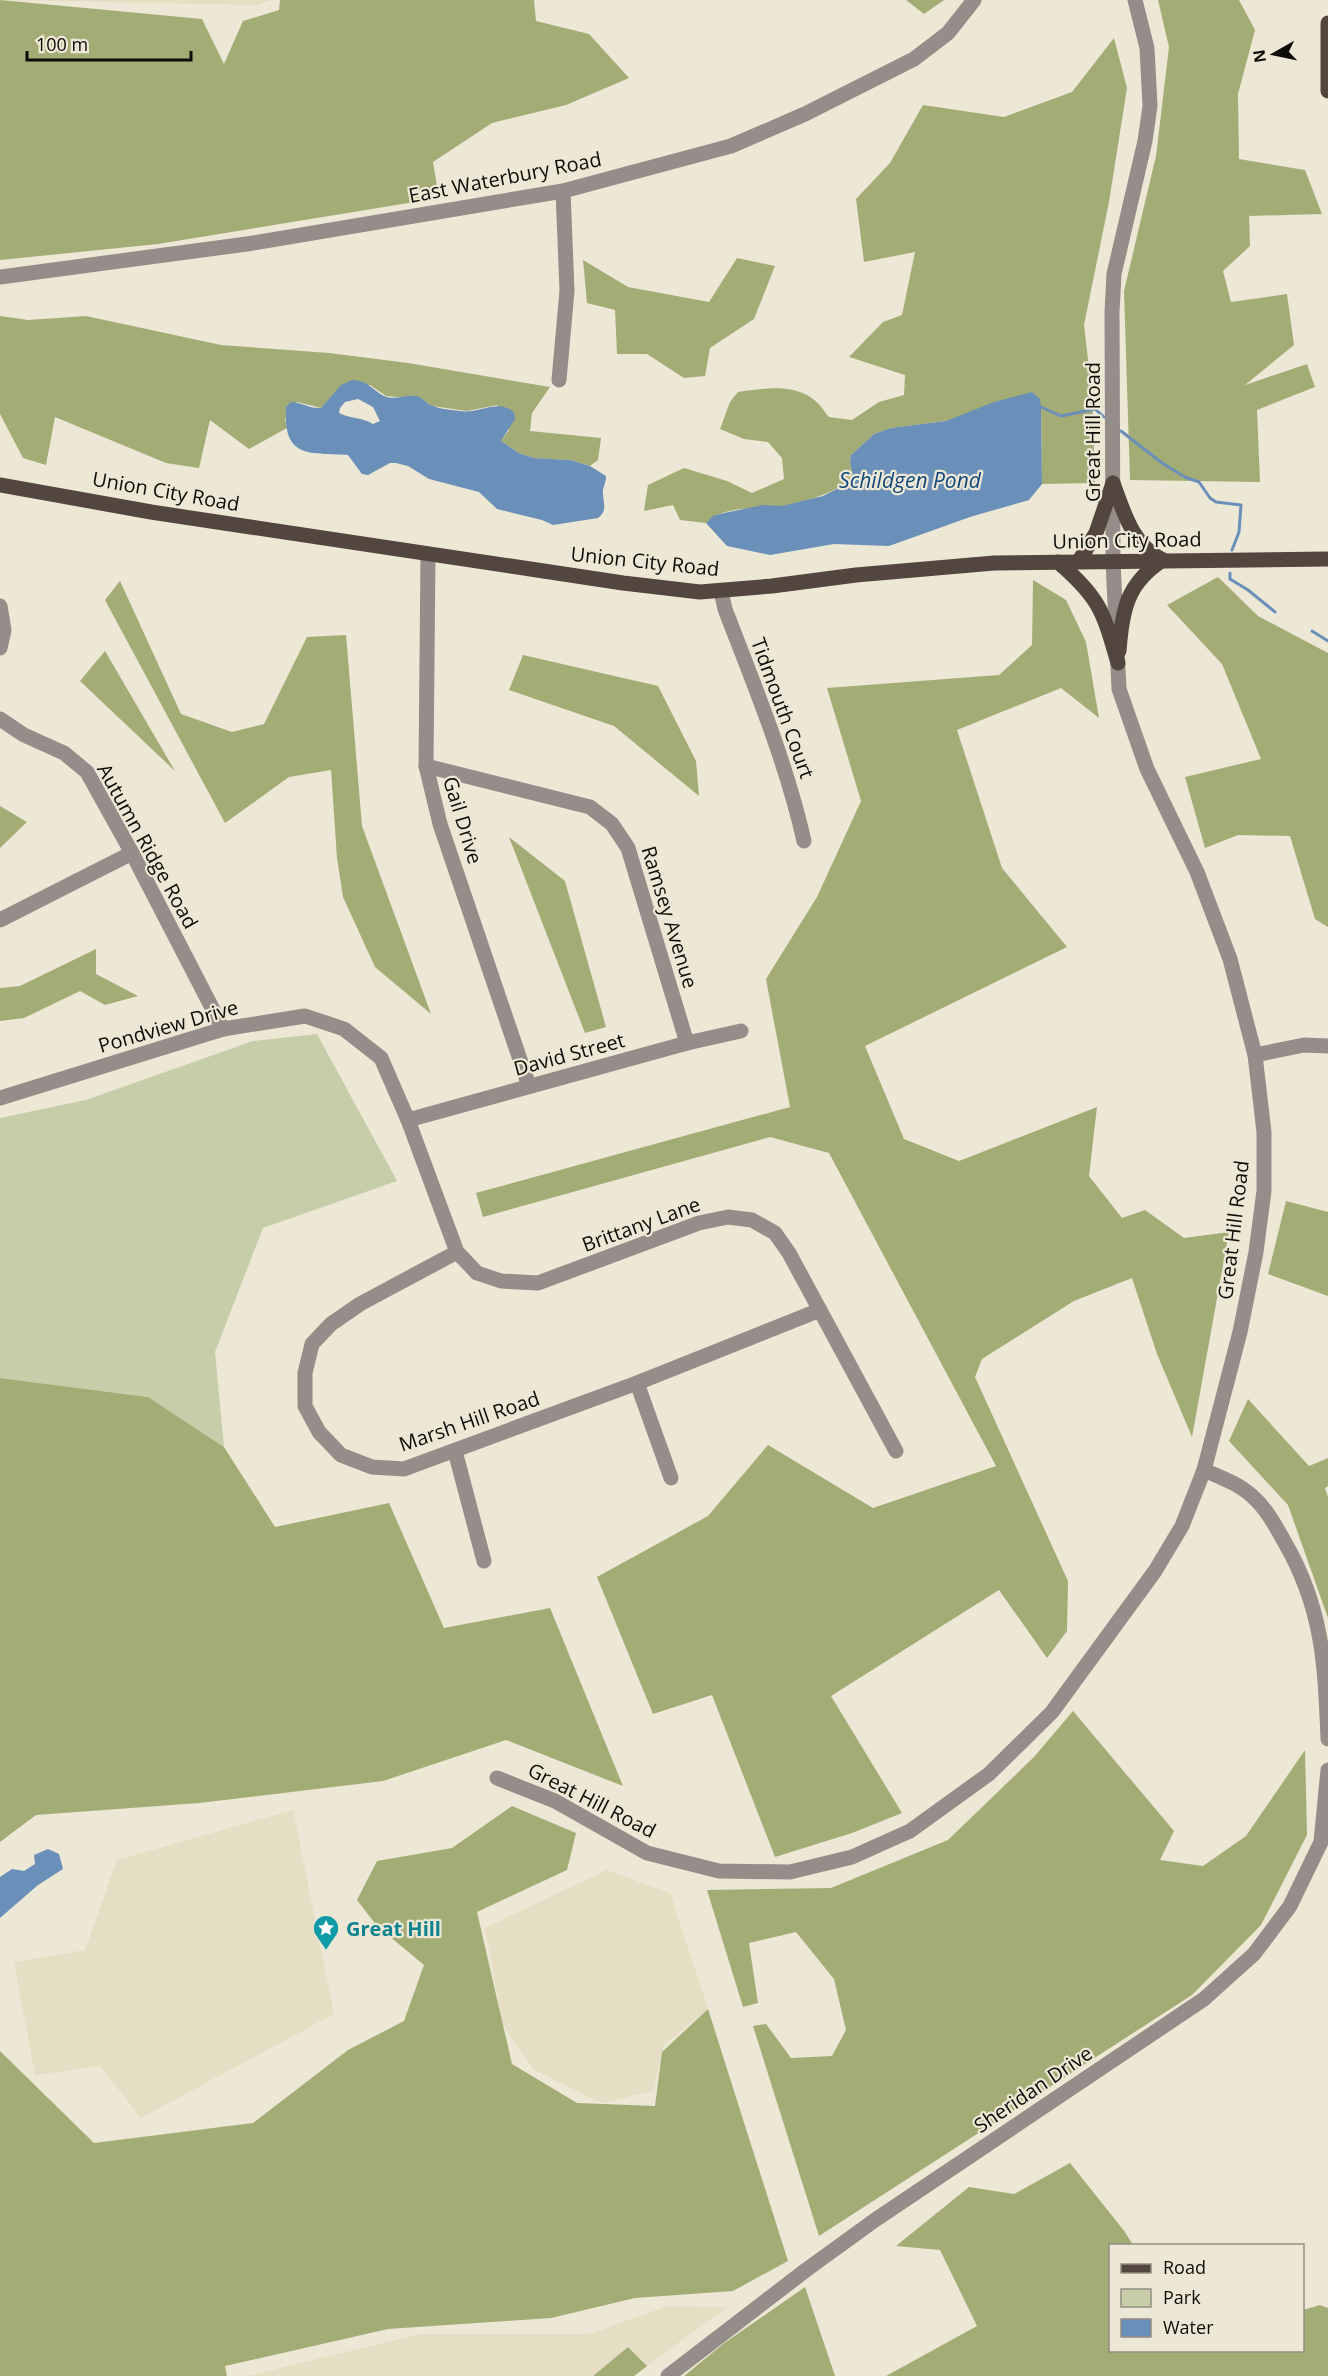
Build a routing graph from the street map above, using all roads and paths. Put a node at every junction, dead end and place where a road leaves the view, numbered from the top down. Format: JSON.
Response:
{"nodes":[{"id":1,"x":974,"y":0,"type":"edge"},
{"id":2,"x":1135,"y":0,"type":"edge"},
{"id":3,"x":1328,"y":23,"type":"edge"},
{"id":4,"x":1328,"y":91,"type":"edge"},
{"id":5,"x":563,"y":191,"type":"junction"},
{"id":6,"x":0,"y":277,"type":"edge"},
{"id":7,"x":559,"y":380,"type":"dead end"},
{"id":8,"x":1113,"y":483,"type":"junction"},
{"id":9,"x":0,"y":485,"type":"edge"},
{"id":10,"x":428,"y":554,"type":"junction"},
{"id":11,"x":1328,"y":559,"type":"edge"},
{"id":12,"x":1163,"y":560,"type":"junction"},
{"id":13,"x":1079,"y":561,"type":"junction"},
{"id":14,"x":1113,"y":561,"type":"junction"},
{"id":15,"x":1058,"y":562,"type":"junction"},
{"id":16,"x":721,"y":591,"type":"junction"},
{"id":17,"x":0,"y":606,"type":"edge"},
{"id":18,"x":0,"y":648,"type":"edge"},
{"id":19,"x":1118,"y":663,"type":"junction"},
{"id":20,"x":0,"y":719,"type":"edge"},
{"id":21,"x":426,"y":766,"type":"junction"},
{"id":22,"x":804,"y":841,"type":"dead end"},
{"id":23,"x":132,"y":852,"type":"junction"},
{"id":24,"x":0,"y":920,"type":"edge"},
{"id":25,"x":223,"y":1029,"type":"junction"},
{"id":26,"x":741,"y":1030,"type":"dead end"},
{"id":27,"x":687,"y":1043,"type":"junction"},
{"id":28,"x":1328,"y":1046,"type":"edge"},
{"id":29,"x":1255,"y":1054,"type":"junction"},
{"id":30,"x":529,"y":1086,"type":"junction"},
{"id":31,"x":0,"y":1098,"type":"edge"},
{"id":32,"x":408,"y":1120,"type":"junction"},
{"id":33,"x":458,"y":1252,"type":"junction"},
{"id":34,"x":820,"y":1310,"type":"junction"},
{"id":35,"x":637,"y":1383,"type":"junction"},
{"id":36,"x":455,"y":1451,"type":"junction"},
{"id":37,"x":897,"y":1451,"type":"dead end"},
{"id":38,"x":1204,"y":1470,"type":"junction"},
{"id":39,"x":671,"y":1478,"type":"dead end"},
{"id":40,"x":484,"y":1561,"type":"dead end"},
{"id":41,"x":1328,"y":1739,"type":"edge"},
{"id":42,"x":1328,"y":1770,"type":"edge"},
{"id":43,"x":497,"y":1778,"type":"dead end"},
{"id":44,"x":668,"y":2376,"type":"edge"}],
"edges":[{"from":1,"to":5,"type":"street","name":"East Waterbury Road"},
{"from":2,"to":8,"type":"street","name":"Great Hill Road"},
{"from":3,"to":4,"type":"main road"},
{"from":5,"to":6,"type":"street","name":"East Waterbury Road"},
{"from":5,"to":7,"type":"street"},
{"from":8,"to":12,"type":"main road"},
{"from":8,"to":13,"type":"main road"},
{"from":8,"to":14,"type":"street","name":"Great Hill Road"},
{"from":9,"to":10,"type":"main road","name":"Union City Road"},
{"from":10,"to":16,"type":"main road","name":"Union City Road"},
{"from":10,"to":21,"type":"street","name":"Gail Drive"},
{"from":11,"to":12,"type":"main road","name":"Union City Road"},
{"from":12,"to":14,"type":"main road","name":"Union City Road"},
{"from":12,"to":19,"type":"main road"},
{"from":13,"to":14,"type":"main road","name":"Union City Road"},
{"from":13,"to":15,"type":"main road","name":"Union City Road"},
{"from":14,"to":19,"type":"street","name":"Great Hill Road"},
{"from":15,"to":16,"type":"main road","name":"Union City Road"},
{"from":15,"to":19,"type":"main road"},
{"from":16,"to":22,"type":"street","name":"Tidmouth Court"},
{"from":17,"to":18,"type":"street"},
{"from":19,"to":29,"type":"street","name":"Great Hill Road"},
{"from":20,"to":23,"type":"street","name":"Autumn Ridge Road"},
{"from":21,"to":27,"type":"street","name":"Ramsey Avenue"},
{"from":21,"to":30,"type":"street","name":"Gail Drive"},
{"from":23,"to":24,"type":"street"},
{"from":23,"to":25,"type":"street","name":"Autumn Ridge Road"},
{"from":25,"to":31,"type":"street","name":"Pondview Drive"},
{"from":25,"to":32,"type":"street","name":"Pondview Drive"},
{"from":26,"to":27,"type":"street","name":"David Street"},
{"from":27,"to":30,"type":"street","name":"David Street"},
{"from":28,"to":29,"type":"street"},
{"from":29,"to":38,"type":"street","name":"Great Hill Road"},
{"from":30,"to":32,"type":"street","name":"David Street"},
{"from":32,"to":33,"type":"street","name":"Brittany Lane"},
{"from":33,"to":34,"type":"street","name":"Brittany Lane"},
{"from":33,"to":36,"type":"street","name":"Marsh Hill Road"},
{"from":34,"to":35,"type":"street","name":"Marsh Hill Road"},
{"from":34,"to":37,"type":"street","name":"Brittany Lane"},
{"from":35,"to":36,"type":"street","name":"Marsh Hill Road"},
{"from":35,"to":39,"type":"street"},
{"from":36,"to":40,"type":"street"},
{"from":38,"to":41,"type":"street"},
{"from":38,"to":43,"type":"street","name":"Great Hill Road"},
{"from":42,"to":44,"type":"street","name":"Sheridan Drive"}]}
